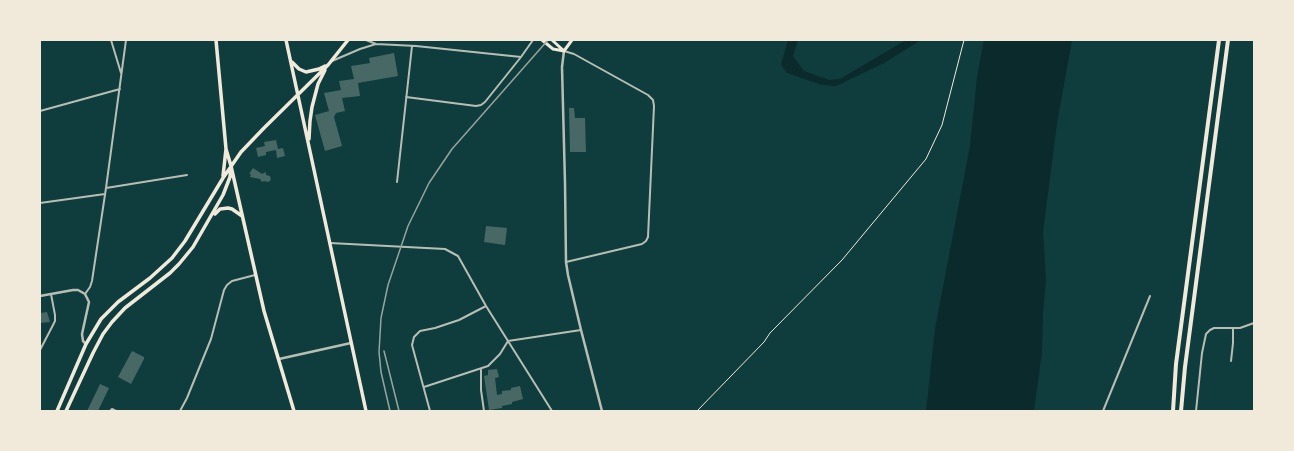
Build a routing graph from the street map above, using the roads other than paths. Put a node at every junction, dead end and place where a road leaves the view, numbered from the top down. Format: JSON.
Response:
{"nodes":[{"id":1,"x":111,"y":40,"type":"edge"},
{"id":2,"x":126,"y":40,"type":"edge"},
{"id":3,"x":216,"y":40,"type":"edge"},
{"id":4,"x":286,"y":40,"type":"edge"},
{"id":5,"x":348,"y":40,"type":"edge"},
{"id":6,"x":366,"y":40,"type":"edge"},
{"id":7,"x":533,"y":40,"type":"edge"},
{"id":8,"x":542,"y":40,"type":"edge"},
{"id":9,"x":552,"y":40,"type":"edge"},
{"id":10,"x":572,"y":40,"type":"edge"},
{"id":11,"x":1218,"y":40,"type":"edge"},
{"id":12,"x":1228,"y":40,"type":"edge"},
{"id":13,"x":376,"y":44,"type":"junction"},
{"id":14,"x":412,"y":46,"type":"junction"},
{"id":15,"x":564,"y":51,"type":"junction"},
{"id":16,"x":521,"y":57,"type":"junction"},
{"id":17,"x":291,"y":60,"type":"junction"},
{"id":18,"x":329,"y":63,"type":"junction"},
{"id":19,"x":122,"y":75,"type":"junction"},
{"id":20,"x":120,"y":89,"type":"junction"},
{"id":21,"x":298,"y":94,"type":"junction"},
{"id":22,"x":406,"y":97,"type":"junction"},
{"id":23,"x":40,"y":111,"type":"edge"},
{"id":24,"x":309,"y":146,"type":"junction"},
{"id":25,"x":226,"y":149,"type":"junction"},
{"id":26,"x":231,"y":166,"type":"junction"},
{"id":27,"x":187,"y":175,"type":"dead end"},
{"id":28,"x":223,"y":178,"type":"junction"},
{"id":29,"x":397,"y":182,"type":"dead end"},
{"id":30,"x":106,"y":188,"type":"junction"},
{"id":31,"x":105,"y":194,"type":"junction"},
{"id":32,"x":40,"y":203,"type":"edge"},
{"id":33,"x":242,"y":216,"type":"junction"},
{"id":34,"x":210,"y":219,"type":"junction"},
{"id":35,"x":330,"y":243,"type":"junction"},
{"id":36,"x":566,"y":262,"type":"junction"},
{"id":37,"x":255,"y":275,"type":"junction"},
{"id":38,"x":51,"y":294,"type":"junction"},
{"id":39,"x":85,"y":294,"type":"junction"},
{"id":40,"x":40,"y":296,"type":"edge"},
{"id":41,"x":1150,"y":296,"type":"dead end"},
{"id":42,"x":486,"y":306,"type":"junction"},
{"id":43,"x":1254,"y":324,"type":"edge"},
{"id":44,"x":1233,"y":328,"type":"junction"},
{"id":45,"x":581,"y":330,"type":"junction"},
{"id":46,"x":508,"y":341,"type":"junction"},
{"id":47,"x":351,"y":343,"type":"junction"},
{"id":48,"x":86,"y":344,"type":"junction"},
{"id":49,"x":40,"y":350,"type":"edge"},
{"id":50,"x":278,"y":359,"type":"junction"},
{"id":51,"x":1231,"y":361,"type":"dead end"},
{"id":52,"x":481,"y":368,"type":"junction"},
{"id":53,"x":424,"y":387,"type":"junction"},
{"id":54,"x":57,"y":411,"type":"edge"},
{"id":55,"x":66,"y":411,"type":"edge"},
{"id":56,"x":110,"y":411,"type":"edge"},
{"id":57,"x":116,"y":411,"type":"edge"},
{"id":58,"x":180,"y":411,"type":"edge"},
{"id":59,"x":294,"y":411,"type":"edge"},
{"id":60,"x":366,"y":411,"type":"edge"},
{"id":61,"x":430,"y":411,"type":"edge"},
{"id":62,"x":484,"y":411,"type":"edge"},
{"id":63,"x":552,"y":411,"type":"edge"},
{"id":64,"x":602,"y":411,"type":"edge"},
{"id":65,"x":1103,"y":411,"type":"edge"},
{"id":66,"x":1172,"y":411,"type":"edge"},
{"id":67,"x":1181,"y":411,"type":"edge"},
{"id":68,"x":1196,"y":411,"type":"edge"}],
"edges":[{"from":1,"to":19,"type":"street"},
{"from":2,"to":19,"type":"street"},
{"from":3,"to":25,"type":"main road"},
{"from":4,"to":17,"type":"main road"},
{"from":5,"to":18,"type":"main road"},
{"from":6,"to":13,"type":"street"},
{"from":7,"to":16,"type":"street"},
{"from":8,"to":15,"type":"main road"},
{"from":9,"to":15,"type":"main road"},
{"from":10,"to":15,"type":"main road"},
{"from":11,"to":66,"type":"highway"},
{"from":12,"to":67,"type":"highway"},
{"from":13,"to":14,"type":"street"},
{"from":13,"to":18,"type":"street"},
{"from":14,"to":16,"type":"street"},
{"from":14,"to":22,"type":"street"},
{"from":15,"to":36,"type":"street"},
{"from":15,"to":36,"type":"street"},
{"from":16,"to":22,"type":"street"},
{"from":17,"to":18,"type":"main road"},
{"from":17,"to":21,"type":"main road"},
{"from":18,"to":21,"type":"main road"},
{"from":18,"to":24,"type":"main road"},
{"from":19,"to":20,"type":"street"},
{"from":20,"to":23,"type":"street"},
{"from":20,"to":30,"type":"street"},
{"from":21,"to":24,"type":"main road"},
{"from":21,"to":26,"type":"main road"},
{"from":22,"to":29,"type":"street"},
{"from":24,"to":35,"type":"main road"},
{"from":25,"to":26,"type":"main road"},
{"from":25,"to":28,"type":"main road"},
{"from":26,"to":28,"type":"main road"},
{"from":26,"to":33,"type":"main road"},
{"from":26,"to":34,"type":"main road"},
{"from":27,"to":30,"type":"street"},
{"from":28,"to":48,"type":"main road"},
{"from":30,"to":31,"type":"street"},
{"from":31,"to":32,"type":"street"},
{"from":31,"to":39,"type":"street"},
{"from":33,"to":34,"type":"main road"},
{"from":33,"to":37,"type":"main road"},
{"from":34,"to":55,"type":"main road"},
{"from":35,"to":42,"type":"street"},
{"from":35,"to":47,"type":"main road"},
{"from":36,"to":45,"type":"street"},
{"from":37,"to":50,"type":"main road"},
{"from":37,"to":58,"type":"street"},
{"from":38,"to":39,"type":"street"},
{"from":38,"to":40,"type":"street"},
{"from":38,"to":49,"type":"street"},
{"from":39,"to":48,"type":"street"},
{"from":41,"to":65,"type":"street"},
{"from":42,"to":46,"type":"street"},
{"from":42,"to":53,"type":"street"},
{"from":43,"to":44,"type":"street"},
{"from":44,"to":51,"type":"street"},
{"from":44,"to":68,"type":"street"},
{"from":45,"to":46,"type":"street"},
{"from":45,"to":64,"type":"street"},
{"from":46,"to":52,"type":"street"},
{"from":46,"to":63,"type":"street"},
{"from":47,"to":50,"type":"street"},
{"from":47,"to":60,"type":"main road"},
{"from":48,"to":54,"type":"main road"},
{"from":50,"to":59,"type":"main road"},
{"from":52,"to":53,"type":"street"},
{"from":52,"to":62,"type":"street"},
{"from":53,"to":61,"type":"street"},
{"from":56,"to":57,"type":"street"}]}
